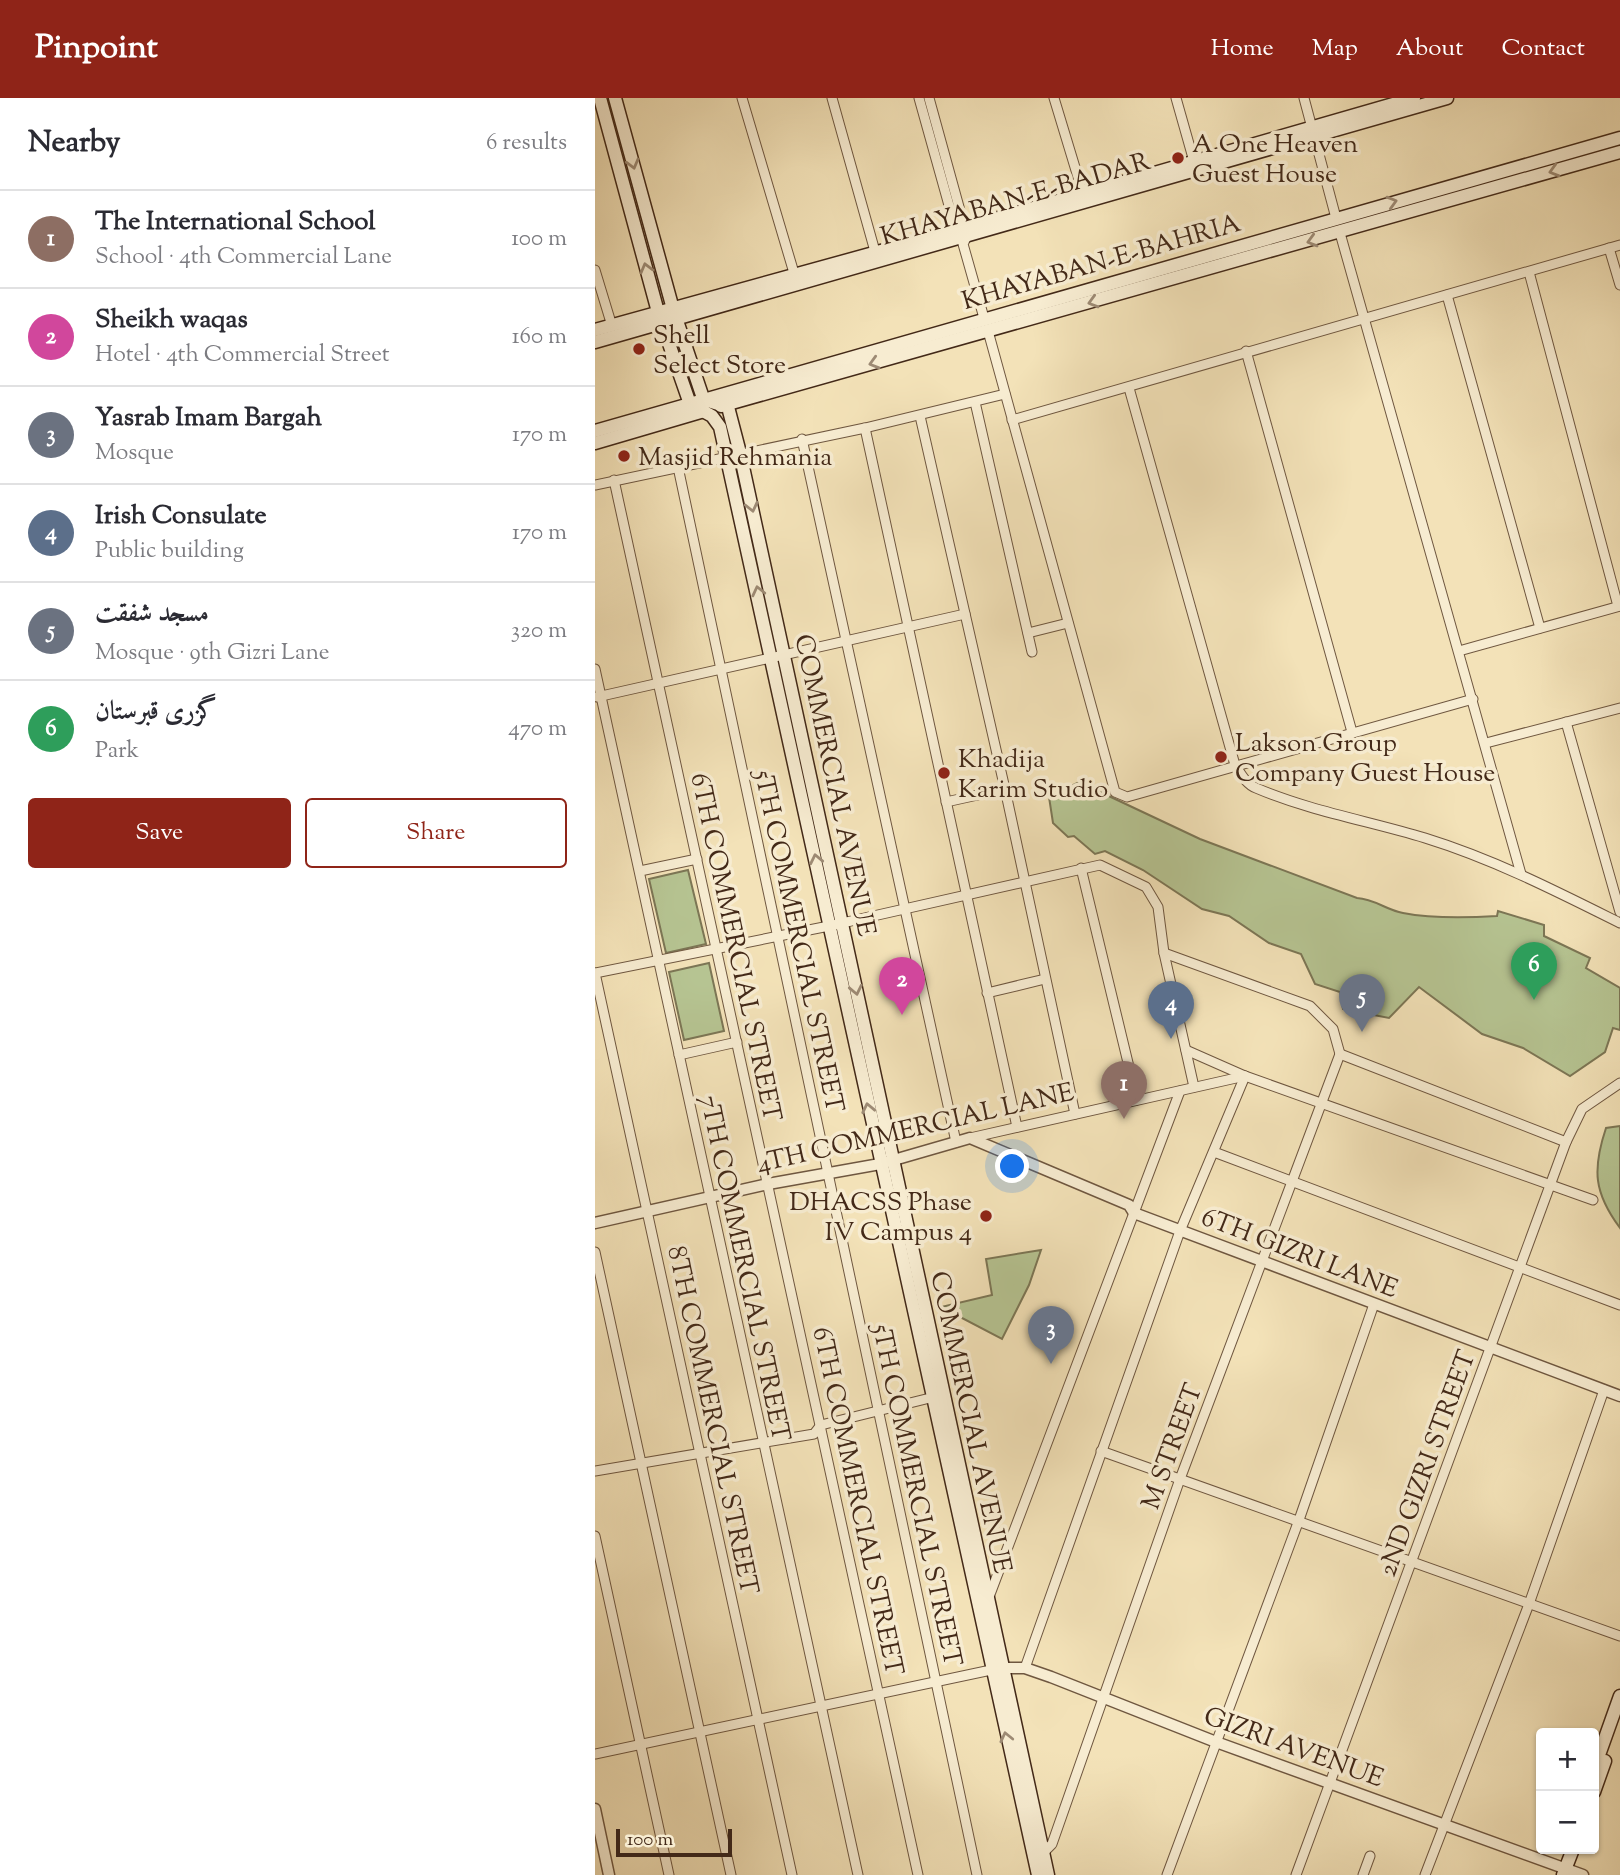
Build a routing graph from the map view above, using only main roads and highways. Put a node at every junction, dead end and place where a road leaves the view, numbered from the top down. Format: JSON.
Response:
{"nodes":[{"id":1,"x":600,"y":98,"type":"edge"},
{"id":2,"x":615,"y":98,"type":"edge"},
{"id":3,"x":1414,"y":98,"type":"edge"},
{"id":4,"x":1447,"y":98,"type":"edge"},
{"id":5,"x":1394,"y":105,"type":"edge"},
{"id":6,"x":1620,"y":138,"type":"edge"},
{"id":7,"x":1620,"y":152,"type":"edge"},
{"id":8,"x":1448,"y":186,"type":"junction"},
{"id":9,"x":1452,"y":201,"type":"junction"},
{"id":10,"x":876,"y":256,"type":"junction"},
{"id":11,"x":675,"y":314,"type":"junction"},
{"id":12,"x":660,"y":317,"type":"junction"},
{"id":13,"x":986,"y":325,"type":"junction"},
{"id":14,"x":595,"y":330,"type":"edge"},
{"id":15,"x":595,"y":342,"type":"edge"},
{"id":16,"x":848,"y":364,"type":"junction"},
{"id":17,"x":685,"y":388,"type":"junction"},
{"id":18,"x":690,"y":404,"type":"junction"},
{"id":19,"x":725,"y":404,"type":"junction"},
{"id":20,"x":703,"y":405,"type":"junction"},
{"id":21,"x":672,"y":409,"type":"junction"},
{"id":22,"x":595,"y":431,"type":"edge"},
{"id":23,"x":595,"y":443,"type":"edge"},
{"id":24,"x":733,"y":454,"type":"junction"},
{"id":25,"x":886,"y":1162,"type":"junction"},
{"id":26,"x":996,"y":1668,"type":"junction"},
{"id":27,"x":1620,"y":1696,"type":"edge"},
{"id":28,"x":1620,"y":1722,"type":"edge"},
{"id":29,"x":1599,"y":1755,"type":"edge"},
{"id":30,"x":1594,"y":1791,"type":"edge"},
{"id":31,"x":1570,"y":1854,"type":"edge"},
{"id":32,"x":1561,"y":1871,"type":"edge"},
{"id":33,"x":1038,"y":1875,"type":"edge"},
{"id":34,"x":1048,"y":1875,"type":"edge"}],
"edges":[{"from":12,"to":1,"type":"main road","one_way":true},
{"from":2,"to":11,"type":"main road","name":"COMMERCIAL AVENUE","one_way":true},
{"from":3,"to":5,"type":"main road","name":"KHAYABAN-E-BADAR"},
{"from":4,"to":5,"type":"main road","name":"KHAYABAN-E-BADAR"},
{"from":5,"to":10,"type":"main road","name":"KHAYABAN-E-BADAR"},
{"from":6,"to":8,"type":"main road","name":"KHAYABAN-E-BAHRIA"},
{"from":7,"to":9,"type":"main road","name":"KHAYABAN-E-BAHRIA","one_way":true},
{"from":8,"to":9,"type":"main road"},
{"from":13,"to":8,"type":"main road","name":"KHAYABAN-E-BAHRIA","one_way":true},
{"from":9,"to":13,"type":"main road","name":"KHAYABAN-E-BAHRIA","one_way":true},
{"from":10,"to":11,"type":"main road","name":"KHAYABAN-E-BADAR"},
{"from":10,"to":11,"type":"main road","name":"KHAYABAN-E-BADAR"},
{"from":11,"to":12,"type":"main road","name":"KHAYABAN-E-BADAR"},
{"from":11,"to":20,"type":"main road","name":"COMMERCIAL AVENUE"},
{"from":12,"to":14,"type":"main road","name":"KHAYABAN-E-BADAR"},
{"from":12,"to":15,"type":"main road","name":"KHAYABAN-E-BADAR"},
{"from":12,"to":17,"type":"main road"},
{"from":13,"to":16,"type":"main road","name":"KHAYABAN-E-BAHRIA"},
{"from":16,"to":19,"type":"main road","name":"KHAYABAN-E-BAHRIA"},
{"from":16,"to":20,"type":"main road","name":"KHAYABAN-E-BAHRIA"},
{"from":17,"to":18,"type":"main road"},
{"from":17,"to":21,"type":"main road"},
{"from":18,"to":20,"type":"main road","name":"COMMERCIAL AVENUE"},
{"from":18,"to":21,"type":"main road"},
{"from":19,"to":20,"type":"main road","name":"KHAYABAN-E-BAHRIA"},
{"from":19,"to":24,"type":"main road","name":"COMMERCIAL AVENUE"},
{"from":20,"to":23,"type":"main road","name":"KHAYABAN-E-BAHRIA"},
{"from":20,"to":24,"type":"main road","name":"COMMERCIAL AVENUE"},
{"from":21,"to":22,"type":"main road"},
{"from":24,"to":25,"type":"main road","name":"COMMERCIAL AVENUE"},
{"from":25,"to":26,"type":"main road","name":"COMMERCIAL AVENUE"},
{"from":25,"to":26,"type":"main road","name":"COMMERCIAL AVENUE"},
{"from":33,"to":26,"type":"main road","name":"COMMERCIAL AVENUE","one_way":true},
{"from":26,"to":34,"type":"main road","name":"COMMERCIAL AVENUE"},
{"from":27,"to":29,"type":"main road"},
{"from":28,"to":30,"type":"main road"},
{"from":31,"to":32,"type":"main road"}]}
